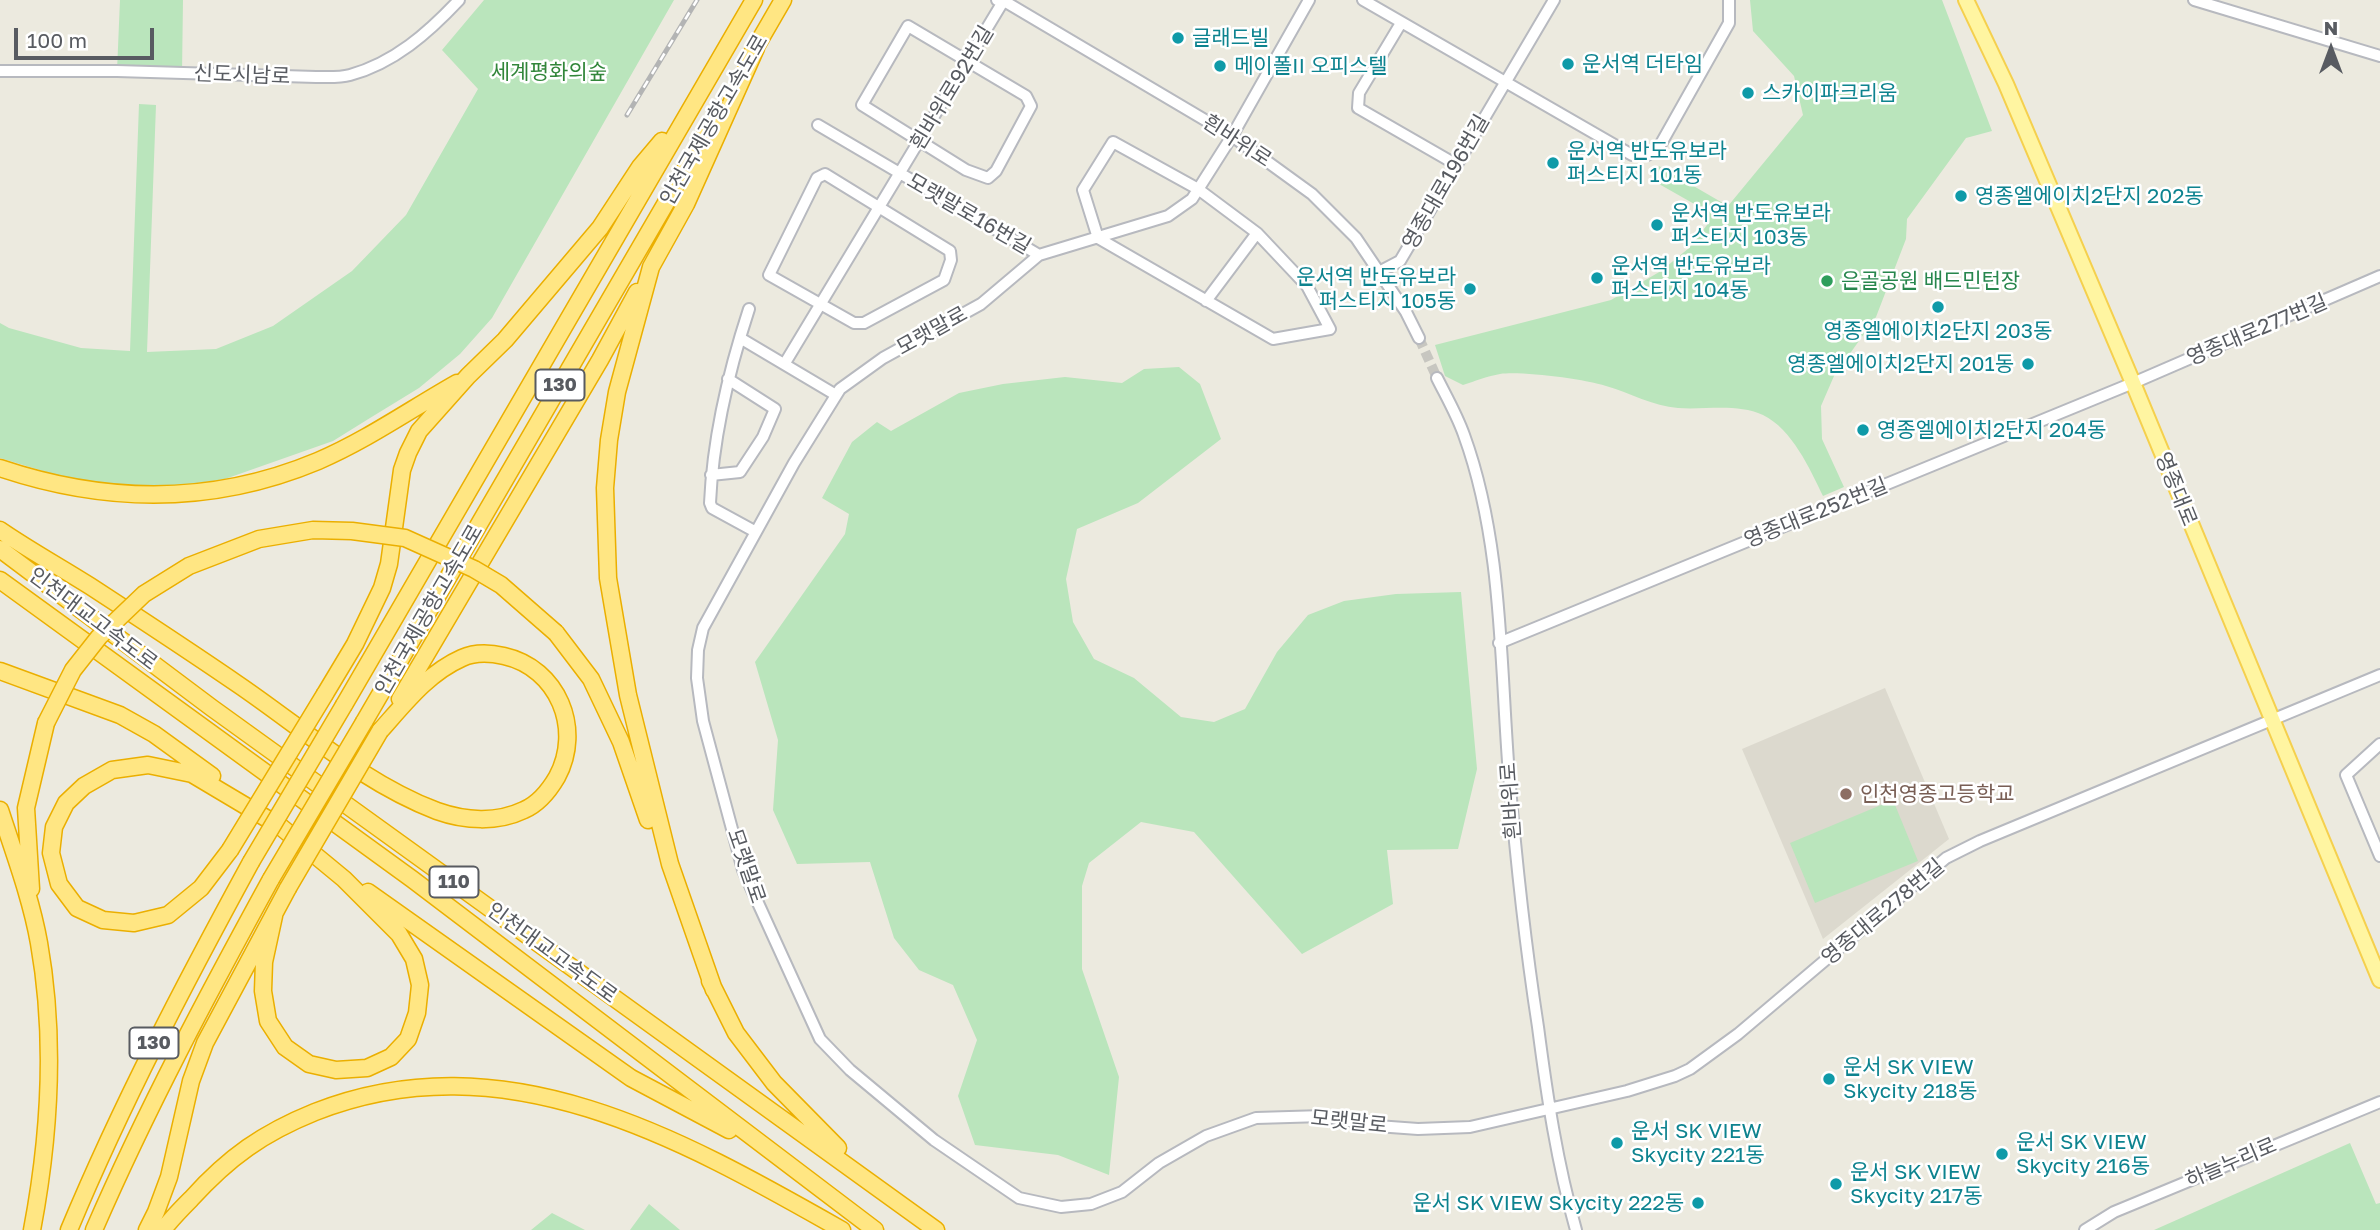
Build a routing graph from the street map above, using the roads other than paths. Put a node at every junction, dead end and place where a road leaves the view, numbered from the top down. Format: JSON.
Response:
{"nodes":[{"id":1,"x":459,"y":0,"type":"edge"},
{"id":2,"x":754,"y":0,"type":"edge"},
{"id":3,"x":783,"y":0,"type":"edge"},
{"id":4,"x":1002,"y":0,"type":"edge"},
{"id":5,"x":1310,"y":0,"type":"edge"},
{"id":6,"x":1363,"y":0,"type":"edge"},
{"id":7,"x":1554,"y":0,"type":"edge"},
{"id":8,"x":1729,"y":0,"type":"edge"},
{"id":9,"x":1966,"y":0,"type":"edge"},
{"id":10,"x":2194,"y":0,"type":"edge"},
{"id":11,"x":1401,"y":23,"type":"junction"},
{"id":12,"x":756,"y":48,"type":"junction"},
{"id":13,"x":2380,"y":56,"type":"edge"},
{"id":14,"x":968,"y":60,"type":"junction"},
{"id":15,"x":0,"y":71,"type":"edge"},
{"id":16,"x":1504,"y":83,"type":"junction"},
{"id":17,"x":691,"y":107,"type":"junction"},
{"id":18,"x":818,"y":125,"type":"dead end"},
{"id":19,"x":1232,"y":136,"type":"junction"},
{"id":20,"x":920,"y":142,"type":"junction"},
{"id":21,"x":1457,"y":165,"type":"junction"},
{"id":22,"x":899,"y":174,"type":"junction"},
{"id":23,"x":1198,"y":189,"type":"junction"},
{"id":24,"x":880,"y":208,"type":"junction"},
{"id":25,"x":1257,"y":233,"type":"junction"},
{"id":26,"x":1098,"y":238,"type":"junction"},
{"id":27,"x":1039,"y":255,"type":"junction"},
{"id":28,"x":651,"y":267,"type":"junction"},
{"id":29,"x":1379,"y":271,"type":"junction"},
{"id":30,"x":2380,"y":276,"type":"edge"},
{"id":31,"x":1206,"y":301,"type":"junction"},
{"id":32,"x":820,"y":305,"type":"junction"},
{"id":33,"x":749,"y":309,"type":"dead end"},
{"id":34,"x":740,"y":338,"type":"junction"},
{"id":35,"x":1419,"y":338,"type":"tunnel mouth"},
{"id":36,"x":785,"y":363,"type":"junction"},
{"id":37,"x":468,"y":376,"type":"junction"},
{"id":38,"x":1437,"y":377,"type":"tunnel mouth"},
{"id":39,"x":728,"y":379,"type":"junction"},
{"id":40,"x":2133,"y":383,"type":"junction"},
{"id":41,"x":836,"y":395,"type":"junction"},
{"id":42,"x":0,"y":468,"type":"edge"},
{"id":43,"x":711,"y":475,"type":"junction"},
{"id":44,"x":0,"y":530,"type":"edge"},
{"id":45,"x":756,"y":532,"type":"junction"},
{"id":46,"x":0,"y":548,"type":"edge"},
{"id":47,"x":0,"y":580,"type":"edge"},
{"id":48,"x":1499,"y":643,"type":"junction"},
{"id":49,"x":0,"y":671,"type":"edge"},
{"id":50,"x":2380,"y":675,"type":"edge"},
{"id":51,"x":2272,"y":719,"type":"junction"},
{"id":52,"x":380,"y":731,"type":"junction"},
{"id":53,"x":2380,"y":744,"type":"edge"},
{"id":54,"x":0,"y":810,"type":"edge"},
{"id":55,"x":281,"y":827,"type":"junction"},
{"id":56,"x":2380,"y":856,"type":"edge"},
{"id":57,"x":32,"y":913,"type":"junction"},
{"id":58,"x":274,"y":916,"type":"junction"},
{"id":59,"x":2380,"y":980,"type":"edge"},
{"id":60,"x":714,"y":990,"type":"junction"},
{"id":61,"x":2380,"y":1102,"type":"edge"},
{"id":62,"x":1549,"y":1109,"type":"junction"},
{"id":63,"x":771,"y":1152,"type":"junction"},
{"id":64,"x":911,"y":1212,"type":"junction"},
{"id":65,"x":32,"y":1230,"type":"edge"},
{"id":66,"x":69,"y":1230,"type":"edge"},
{"id":67,"x":94,"y":1230,"type":"edge"},
{"id":68,"x":146,"y":1230,"type":"edge"},
{"id":69,"x":163,"y":1230,"type":"edge"},
{"id":70,"x":842,"y":1230,"type":"edge"},
{"id":71,"x":875,"y":1230,"type":"edge"},
{"id":72,"x":936,"y":1230,"type":"edge"},
{"id":73,"x":1576,"y":1230,"type":"edge"},
{"id":74,"x":2085,"y":1230,"type":"edge"}],
"edges":[{"from":1,"to":15,"type":"street","name":"신도시남로"},
{"from":2,"to":17,"type":"highway","name":"인천국제공항고속도로","number":"130"},
{"from":3,"to":12,"type":"highway","name":"인천국제공항고속도로","number":"130"},
{"from":4,"to":14,"type":"street","name":"흰바위로92번길"},
{"from":4,"to":19,"type":"street","name":"흰바위로"},
{"from":5,"to":19,"type":"street","name":"모랫말로"},
{"from":6,"to":11,"type":"street"},
{"from":7,"to":16,"type":"street","name":"영종대로196번길"},
{"from":8,"to":16,"type":"street"},
{"from":9,"to":40,"type":"main road","name":"영종대로"},
{"from":10,"to":13,"type":"street"},
{"from":11,"to":16,"type":"street"},
{"from":11,"to":21,"type":"street"},
{"from":12,"to":28,"type":"highway"},
{"from":12,"to":67,"type":"highway","name":"인천국제공항고속도로","number":"130","bridge":true},
{"from":14,"to":20,"type":"street","name":"흰바위로92번길"},
{"from":14,"to":20,"type":"street"},
{"from":14,"to":20,"type":"street"},
{"from":16,"to":21,"type":"street","name":"영종대로196번길"},
{"from":17,"to":37,"type":"highway"},
{"from":17,"to":66,"type":"highway","name":"인천국제공항고속도로","number":"130","bridge":true},
{"from":18,"to":22,"type":"street","name":"모랫말로16번길"},
{"from":19,"to":23,"type":"street","name":"모랫말로"},
{"from":19,"to":29,"type":"street","name":"흰바위로"},
{"from":20,"to":22,"type":"street","name":"흰바위로92번길"},
{"from":21,"to":29,"type":"street","name":"영종대로196번길"},
{"from":22,"to":24,"type":"street","name":"모랫말로16번길"},
{"from":22,"to":27,"type":"street","name":"모랫말로16번길"},
{"from":23,"to":25,"type":"street"},
{"from":23,"to":26,"type":"street","name":"모랫말로"},
{"from":23,"to":26,"type":"street"},
{"from":24,"to":32,"type":"street","name":"모랫말로16번길"},
{"from":24,"to":32,"type":"street","name":"모랫말로16번길"},
{"from":24,"to":32,"type":"street","name":"모랫말로16번길"},
{"from":25,"to":31,"type":"street"},
{"from":25,"to":31,"type":"street"},
{"from":26,"to":27,"type":"street","name":"모랫말로"},
{"from":26,"to":31,"type":"street"},
{"from":27,"to":41,"type":"street","name":"모랫말로"},
{"from":28,"to":52,"type":"highway"},
{"from":28,"to":60,"type":"highway"},
{"from":29,"to":35,"type":"street","name":"흰바위로"},
{"from":30,"to":40,"type":"street","name":"영종대로277번길"},
{"from":32,"to":36,"type":"street","name":"모랫말로16번길"},
{"from":33,"to":34,"type":"street"},
{"from":34,"to":36,"type":"street"},
{"from":34,"to":39,"type":"street"},
{"from":36,"to":41,"type":"street"},
{"from":37,"to":42,"type":"highway"},
{"from":37,"to":55,"type":"highway","bridge":true},
{"from":38,"to":48,"type":"street","name":"흰바위로"},
{"from":39,"to":43,"type":"street"},
{"from":39,"to":43,"type":"street"},
{"from":40,"to":48,"type":"street","name":"영종대로252번길"},
{"from":40,"to":51,"type":"main road","name":"영종대로"},
{"from":41,"to":45,"type":"street","name":"모랫말로"},
{"from":43,"to":45,"type":"street"},
{"from":44,"to":52,"type":"highway"},
{"from":45,"to":62,"type":"street","name":"모랫말로"},
{"from":46,"to":64,"type":"highway","name":"인천대교고속도로","number":"110"},
{"from":47,"to":63,"type":"highway","name":"인천대교고속도로","number":"110"},
{"from":48,"to":62,"type":"street","name":"흰바위로"},
{"from":49,"to":55,"type":"highway"},
{"from":50,"to":51,"type":"street"},
{"from":51,"to":59,"type":"main road","name":"영종대로"},
{"from":51,"to":62,"type":"street","name":"영종대로278번길"},
{"from":52,"to":58,"type":"highway","bridge":true},
{"from":53,"to":56,"type":"street"},
{"from":54,"to":57,"type":"highway"},
{"from":55,"to":58,"type":"highway"},
{"from":55,"to":63,"type":"highway"},
{"from":57,"to":60,"type":"highway","bridge":true},
{"from":57,"to":65,"type":"highway"},
{"from":58,"to":68,"type":"highway"},
{"from":60,"to":64,"type":"highway"},
{"from":61,"to":74,"type":"street","name":"하늘누리로"},
{"from":62,"to":73,"type":"street","name":"흰바위로"},
{"from":63,"to":71,"type":"highway","name":"인천대교고속도로","number":"110"},
{"from":64,"to":72,"type":"highway","name":"인천대교고속도로","number":"110"},
{"from":69,"to":70,"type":"highway"}]}
